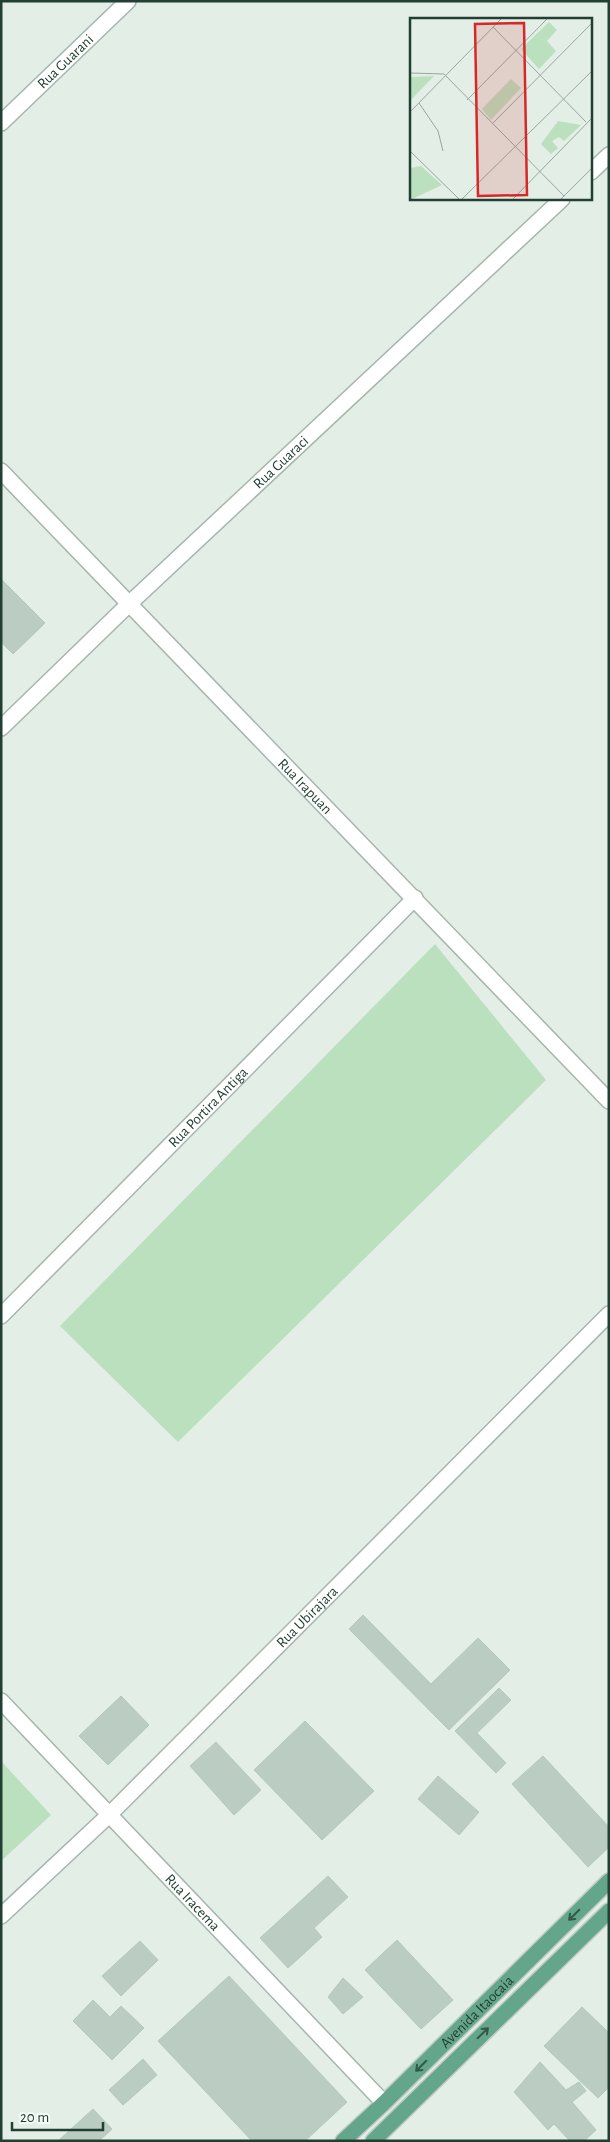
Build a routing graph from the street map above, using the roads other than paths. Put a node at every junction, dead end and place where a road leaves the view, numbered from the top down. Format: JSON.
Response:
{"nodes":[{"id":1,"x":128,"y":1,"type":"edge"},
{"id":2,"x":1,"y":123,"type":"edge"},
{"id":3,"x":609,"y":156,"type":"edge"},
{"id":4,"x":592,"y":171,"type":"edge"},
{"id":5,"x":561,"y":200,"type":"edge"},
{"id":6,"x":1,"y":471,"type":"edge"},
{"id":7,"x":128,"y":604,"type":"junction"},
{"id":8,"x":1,"y":728,"type":"edge"},
{"id":9,"x":415,"y":898,"type":"junction"},
{"id":10,"x":609,"y":1101,"type":"edge"},
{"id":11,"x":609,"y":1314,"type":"edge"},
{"id":12,"x":1,"y":1316,"type":"edge"},
{"id":13,"x":1,"y":1701,"type":"edge"},
{"id":14,"x":109,"y":1815,"type":"junction"},
{"id":15,"x":609,"y":1881,"type":"edge"},
{"id":16,"x":609,"y":1911,"type":"edge"},
{"id":17,"x":1,"y":1916,"type":"edge"},
{"id":18,"x":384,"y":2103,"type":"junction"},
{"id":19,"x":343,"y":2141,"type":"edge"},
{"id":20,"x":373,"y":2141,"type":"edge"}],
"edges":[{"from":1,"to":2,"type":"street","name":"Rua Guarani"},
{"from":3,"to":4,"type":"street"},
{"from":5,"to":7,"type":"street","name":"Rua Guaraci"},
{"from":6,"to":7,"type":"street","name":"Rua Irapuan"},
{"from":7,"to":8,"type":"street","name":"Rua Guaraci"},
{"from":7,"to":9,"type":"street","name":"Rua Irapuan"},
{"from":9,"to":10,"type":"street","name":"Rua Irapuan"},
{"from":9,"to":12,"type":"street","name":"Rua Portira Antiga"},
{"from":11,"to":14,"type":"street","name":"Rua Ubirajara"},
{"from":13,"to":14,"type":"street","name":"Rua Iracema"},
{"from":14,"to":17,"type":"street","name":"Rua Ubirajara"},
{"from":14,"to":18,"type":"street","name":"Rua Iracema"},
{"from":15,"to":18,"type":"main road","name":"Avenida Itaocaia","one_way":true},
{"from":20,"to":16,"type":"main road","name":"Avenida Itaocaia","one_way":true},
{"from":18,"to":19,"type":"main road","name":"Avenida Itaocaia"}]}
